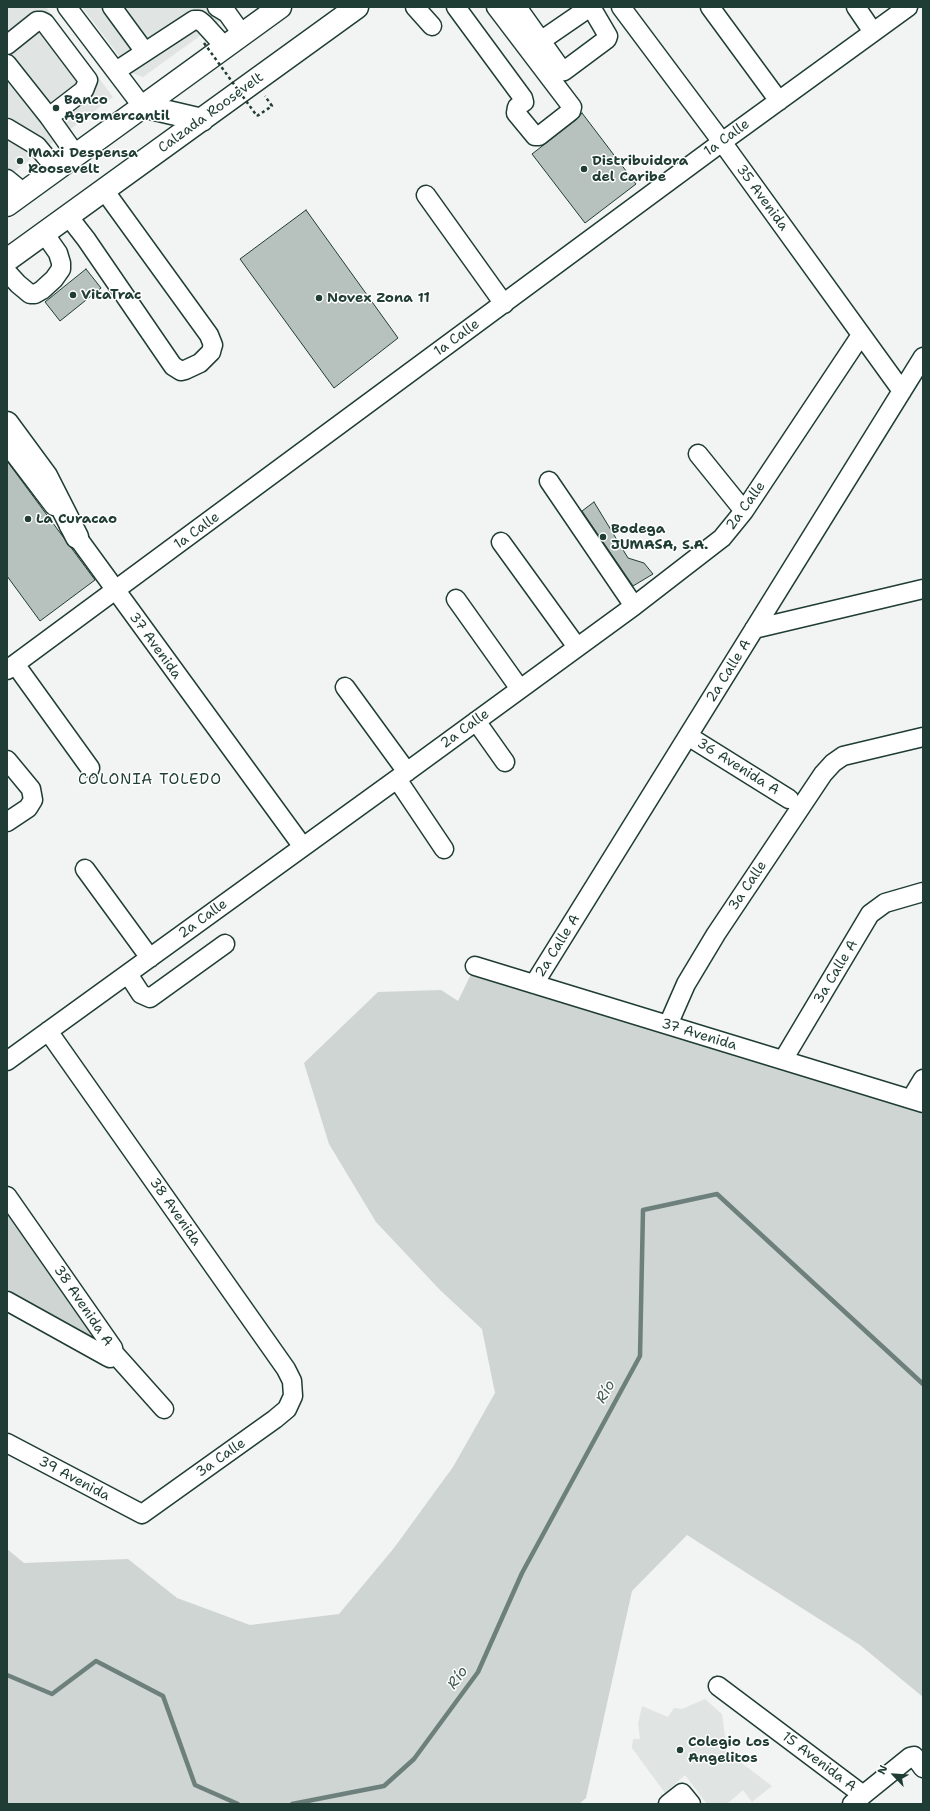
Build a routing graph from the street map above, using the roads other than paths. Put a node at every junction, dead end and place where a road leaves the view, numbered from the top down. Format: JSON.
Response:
{"nodes":[{"id":1,"x":67,"y":7,"type":"edge"},
{"id":2,"x":112,"y":7,"type":"edge"},
{"id":3,"x":217,"y":7,"type":"edge"},
{"id":4,"x":280,"y":7,"type":"edge"},
{"id":5,"x":356,"y":7,"type":"edge"},
{"id":6,"x":415,"y":7,"type":"edge"},
{"id":7,"x":456,"y":7,"type":"edge"},
{"id":8,"x":496,"y":7,"type":"edge"},
{"id":9,"x":518,"y":7,"type":"edge"},
{"id":10,"x":590,"y":7,"type":"edge"},
{"id":11,"x":621,"y":7,"type":"edge"},
{"id":12,"x":710,"y":7,"type":"edge"},
{"id":13,"x":856,"y":7,"type":"edge"},
{"id":14,"x":908,"y":7,"type":"edge"},
{"id":15,"x":432,"y":26,"type":"dead end"},
{"id":16,"x":873,"y":32,"type":"junction"},
{"id":17,"x":242,"y":34,"type":"junction"},
{"id":18,"x":542,"y":40,"type":"junction"},
{"id":19,"x":7,"y":45,"type":"edge"},
{"id":20,"x":214,"y":45,"type":"junction"},
{"id":21,"x":145,"y":52,"type":"junction"},
{"id":22,"x":7,"y":64,"type":"edge"},
{"id":23,"x":116,"y":71,"type":"junction"},
{"id":24,"x":779,"y":101,"type":"junction"},
{"id":25,"x":142,"y":106,"type":"junction"},
{"id":26,"x":49,"y":116,"type":"junction"},
{"id":27,"x":202,"y":120,"type":"junction"},
{"id":28,"x":7,"y":128,"type":"edge"},
{"id":29,"x":722,"y":142,"type":"junction"},
{"id":30,"x":76,"y":155,"type":"junction"},
{"id":31,"x":56,"y":169,"type":"junction"},
{"id":32,"x":7,"y":178,"type":"edge"},
{"id":33,"x":104,"y":190,"type":"junction"},
{"id":34,"x":426,"y":195,"type":"dead end"},
{"id":35,"x":12,"y":201,"type":"edge"},
{"id":36,"x":68,"y":216,"type":"junction"},
{"id":37,"x":44,"y":233,"type":"junction"},
{"id":38,"x":7,"y":260,"type":"edge"},
{"id":39,"x":7,"y":272,"type":"edge"},
{"id":40,"x":504,"y":304,"type":"junction"},
{"id":41,"x":861,"y":335,"type":"junction"},
{"id":42,"x":923,"y":357,"type":"edge"},
{"id":43,"x":902,"y":391,"type":"junction"},
{"id":44,"x":7,"y":423,"type":"edge"},
{"id":45,"x":7,"y":444,"type":"edge"},
{"id":46,"x":698,"y":454,"type":"dead end"},
{"id":47,"x":549,"y":481,"type":"dead end"},
{"id":48,"x":744,"y":511,"type":"junction"},
{"id":49,"x":77,"y":537,"type":"junction"},
{"id":50,"x":501,"y":542,"type":"dead end"},
{"id":51,"x":923,"y":589,"type":"edge"},
{"id":52,"x":115,"y":591,"type":"junction"},
{"id":53,"x":456,"y":599,"type":"dead end"},
{"id":54,"x":634,"y":606,"type":"junction"},
{"id":55,"x":754,"y":629,"type":"junction"},
{"id":56,"x":577,"y":647,"type":"junction"},
{"id":57,"x":11,"y":667,"type":"edge"},
{"id":58,"x":345,"y":686,"type":"dead end"},
{"id":59,"x":520,"y":689,"type":"junction"},
{"id":60,"x":476,"y":721,"type":"junction"},
{"id":61,"x":688,"y":736,"type":"junction"},
{"id":62,"x":923,"y":737,"type":"edge"},
{"id":63,"x":7,"y":760,"type":"edge"},
{"id":64,"x":506,"y":762,"type":"dead end"},
{"id":65,"x":90,"y":768,"type":"dead end"},
{"id":66,"x":402,"y":775,"type":"junction"},
{"id":67,"x":789,"y":799,"type":"dead end"},
{"id":68,"x":7,"y":822,"type":"edge"},
{"id":69,"x":303,"y":847,"type":"junction"},
{"id":70,"x":444,"y":849,"type":"dead end"},
{"id":71,"x":85,"y":869,"type":"dead end"},
{"id":72,"x":923,"y":892,"type":"edge"},
{"id":73,"x":225,"y":944,"type":"dead end"},
{"id":74,"x":150,"y":958,"type":"junction"},
{"id":75,"x":475,"y":966,"type":"dead end"},
{"id":76,"x":128,"y":974,"type":"junction"},
{"id":77,"x":534,"y":984,"type":"junction"},
{"id":78,"x":668,"y":1025,"type":"junction"},
{"id":79,"x":48,"y":1031,"type":"junction"},
{"id":80,"x":783,"y":1060,"type":"junction"},
{"id":81,"x":7,"y":1061,"type":"edge"},
{"id":82,"x":923,"y":1079,"type":"edge"},
{"id":83,"x":917,"y":1101,"type":"edge"},
{"id":84,"x":7,"y":1196,"type":"edge"},
{"id":85,"x":7,"y":1301,"type":"edge"},
{"id":86,"x":114,"y":1352,"type":"junction"},
{"id":87,"x":294,"y":1396,"type":"joint"},
{"id":88,"x":164,"y":1409,"type":"dead end"},
{"id":89,"x":7,"y":1444,"type":"edge"},
{"id":90,"x":142,"y":1514,"type":"joint"},
{"id":91,"x":718,"y":1686,"type":"dead end"},
{"id":92,"x":918,"y":1762,"type":"edge"},
{"id":93,"x":858,"y":1800,"type":"edge"}],
"edges":[{"from":1,"to":23,"type":"street"},
{"from":2,"to":21,"type":"street"},
{"from":3,"to":17,"type":"street"},
{"from":4,"to":17,"type":"highway"},
{"from":5,"to":27,"type":"highway","name":"Calzada Roosevelt"},
{"from":6,"to":15,"type":"street"},
{"from":7,"to":8,"type":"street"},
{"from":9,"to":18,"type":"street"},
{"from":10,"to":18,"type":"street"},
{"from":10,"to":18,"type":"street"},
{"from":11,"to":29,"type":"street","name":"35 Avenida"},
{"from":12,"to":24,"type":"street"},
{"from":13,"to":16,"type":"street"},
{"from":14,"to":16,"type":"street","name":"1a Calle"},
{"from":16,"to":24,"type":"street","name":"1a Calle"},
{"from":17,"to":20,"type":"highway"},
{"from":19,"to":26,"type":"street"},
{"from":20,"to":21,"type":"street"},
{"from":20,"to":25,"type":"highway"},
{"from":21,"to":23,"type":"street"},
{"from":22,"to":26,"type":"street"},
{"from":23,"to":25,"type":"street"},
{"from":24,"to":29,"type":"street","name":"1a Calle"},
{"from":25,"to":27,"type":"highway"},
{"from":25,"to":30,"type":"highway"},
{"from":26,"to":30,"type":"street"},
{"from":27,"to":33,"type":"highway","name":"Calzada Roosevelt"},
{"from":28,"to":31,"type":"street"},
{"from":29,"to":40,"type":"street","name":"1a Calle"},
{"from":29,"to":41,"type":"street","name":"35 Avenida"},
{"from":30,"to":31,"type":"highway"},
{"from":31,"to":35,"type":"highway"},
{"from":32,"to":35,"type":"street"},
{"from":33,"to":36,"type":"highway","name":"Calzada Roosevelt"},
{"from":33,"to":36,"type":"street"},
{"from":34,"to":40,"type":"street"},
{"from":36,"to":37,"type":"highway","name":"Calzada Roosevelt"},
{"from":37,"to":38,"type":"highway","name":"Calzada Roosevelt"},
{"from":37,"to":39,"type":"street"},
{"from":40,"to":52,"type":"street","name":"1a Calle"},
{"from":41,"to":43,"type":"street","name":"35 Avenida"},
{"from":41,"to":48,"type":"street","name":"2a Calle"},
{"from":42,"to":43,"type":"street","name":"2a Calle A"},
{"from":43,"to":55,"type":"street","name":"2a Calle A"},
{"from":44,"to":49,"type":"highway"},
{"from":45,"to":49,"type":"street","name":"37 Avenida"},
{"from":46,"to":48,"type":"street"},
{"from":47,"to":54,"type":"street"},
{"from":48,"to":54,"type":"street","name":"2a Calle"},
{"from":49,"to":52,"type":"street","name":"37 Avenida"},
{"from":50,"to":56,"type":"street"},
{"from":51,"to":55,"type":"street"},
{"from":52,"to":57,"type":"street","name":"1a Calle"},
{"from":52,"to":69,"type":"street","name":"37 Avenida"},
{"from":53,"to":59,"type":"street"},
{"from":54,"to":56,"type":"street","name":"2a Calle"},
{"from":55,"to":61,"type":"street","name":"2a Calle A"},
{"from":56,"to":59,"type":"street","name":"2a Calle"},
{"from":57,"to":65,"type":"street"},
{"from":58,"to":66,"type":"street"},
{"from":59,"to":60,"type":"street","name":"2a Calle"},
{"from":60,"to":64,"type":"street"},
{"from":60,"to":66,"type":"street","name":"2a Calle"},
{"from":61,"to":67,"type":"street","name":"36 Avenida A"},
{"from":61,"to":77,"type":"street","name":"2a Calle A"},
{"from":62,"to":78,"type":"street","name":"3a Calle"},
{"from":63,"to":68,"type":"street"},
{"from":66,"to":69,"type":"street","name":"2a Calle"},
{"from":66,"to":70,"type":"street"},
{"from":69,"to":74,"type":"street","name":"2a Calle"},
{"from":71,"to":74,"type":"street"},
{"from":72,"to":80,"type":"street","name":"3a Calle A"},
{"from":73,"to":76,"type":"street"},
{"from":74,"to":76,"type":"street","name":"2a Calle"},
{"from":75,"to":77,"type":"street","name":"37 Avenida"},
{"from":76,"to":79,"type":"street","name":"2a Calle"},
{"from":77,"to":78,"type":"street","name":"37 Avenida"},
{"from":78,"to":80,"type":"street","name":"37 Avenida"},
{"from":79,"to":81,"type":"street","name":"2a Calle"},
{"from":79,"to":87,"type":"street","name":"38 Avenida"},
{"from":80,"to":83,"type":"street","name":"37 Avenida"},
{"from":82,"to":83,"type":"street"},
{"from":84,"to":86,"type":"street","name":"38 Avenida A"},
{"from":85,"to":86,"type":"street","name":"38 Avenida A"},
{"from":86,"to":88,"type":"street"},
{"from":87,"to":90,"type":"street","name":"3a Calle"},
{"from":89,"to":90,"type":"street","name":"39 Avenida"},
{"from":91,"to":93,"type":"street","name":"15 Avenida A"},
{"from":92,"to":93,"type":"street"}]}
